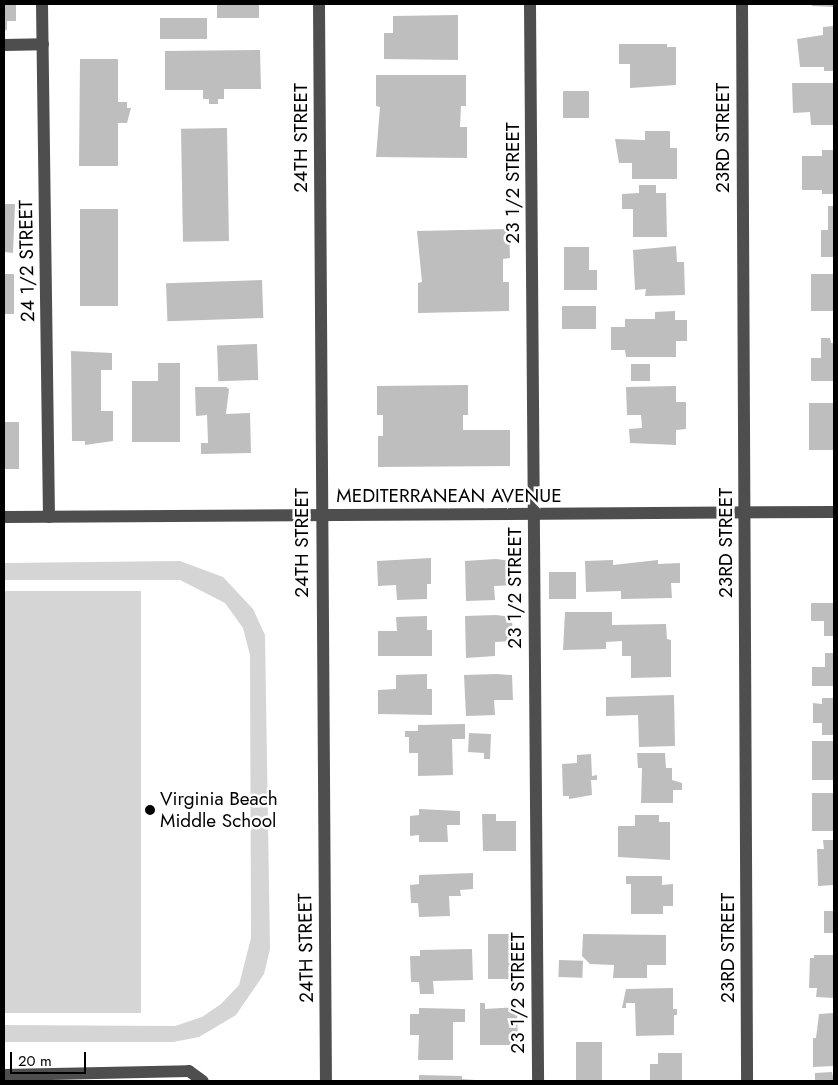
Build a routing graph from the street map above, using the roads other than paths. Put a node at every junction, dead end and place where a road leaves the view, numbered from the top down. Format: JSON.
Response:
{"nodes":[{"id":1,"x":42,"y":4,"type":"edge"},
{"id":2,"x":319,"y":4,"type":"edge"},
{"id":3,"x":530,"y":4,"type":"edge"},
{"id":4,"x":742,"y":4,"type":"edge"},
{"id":5,"x":43,"y":44,"type":"junction"},
{"id":6,"x":4,"y":45,"type":"edge"},
{"id":7,"x":744,"y":512,"type":"junction"},
{"id":8,"x":834,"y":512,"type":"edge"},
{"id":9,"x":534,"y":514,"type":"junction"},
{"id":10,"x":320,"y":515,"type":"junction"},
{"id":11,"x":4,"y":517,"type":"edge"},
{"id":12,"x":49,"y":517,"type":"junction"},
{"id":13,"x":4,"y":1075,"type":"edge"},
{"id":14,"x":203,"y":1081,"type":"edge"},
{"id":15,"x":326,"y":1081,"type":"edge"},
{"id":16,"x":538,"y":1081,"type":"edge"},
{"id":17,"x":748,"y":1081,"type":"edge"}],
"edges":[{"from":1,"to":5,"type":"street","name":"24 1/2 STREET"},
{"from":2,"to":10,"type":"street","name":"24TH STREET"},
{"from":3,"to":9,"type":"street","name":"23 1/2 STREET"},
{"from":4,"to":7,"type":"street","name":"23RD STREET"},
{"from":5,"to":6,"type":"street"},
{"from":5,"to":12,"type":"street","name":"24 1/2 STREET"},
{"from":7,"to":8,"type":"street","name":"MEDITERRANEAN AVENUE"},
{"from":7,"to":9,"type":"street","name":"MEDITERRANEAN AVENUE"},
{"from":7,"to":17,"type":"street","name":"23RD STREET"},
{"from":9,"to":10,"type":"street","name":"MEDITERRANEAN AVENUE"},
{"from":9,"to":16,"type":"street","name":"23 1/2 STREET"},
{"from":10,"to":12,"type":"street","name":"MEDITERRANEAN AVENUE"},
{"from":10,"to":15,"type":"street","name":"24TH STREET"},
{"from":11,"to":12,"type":"street","name":"MEDITERRANEAN AVENUE"},
{"from":13,"to":14,"type":"street"}]}
